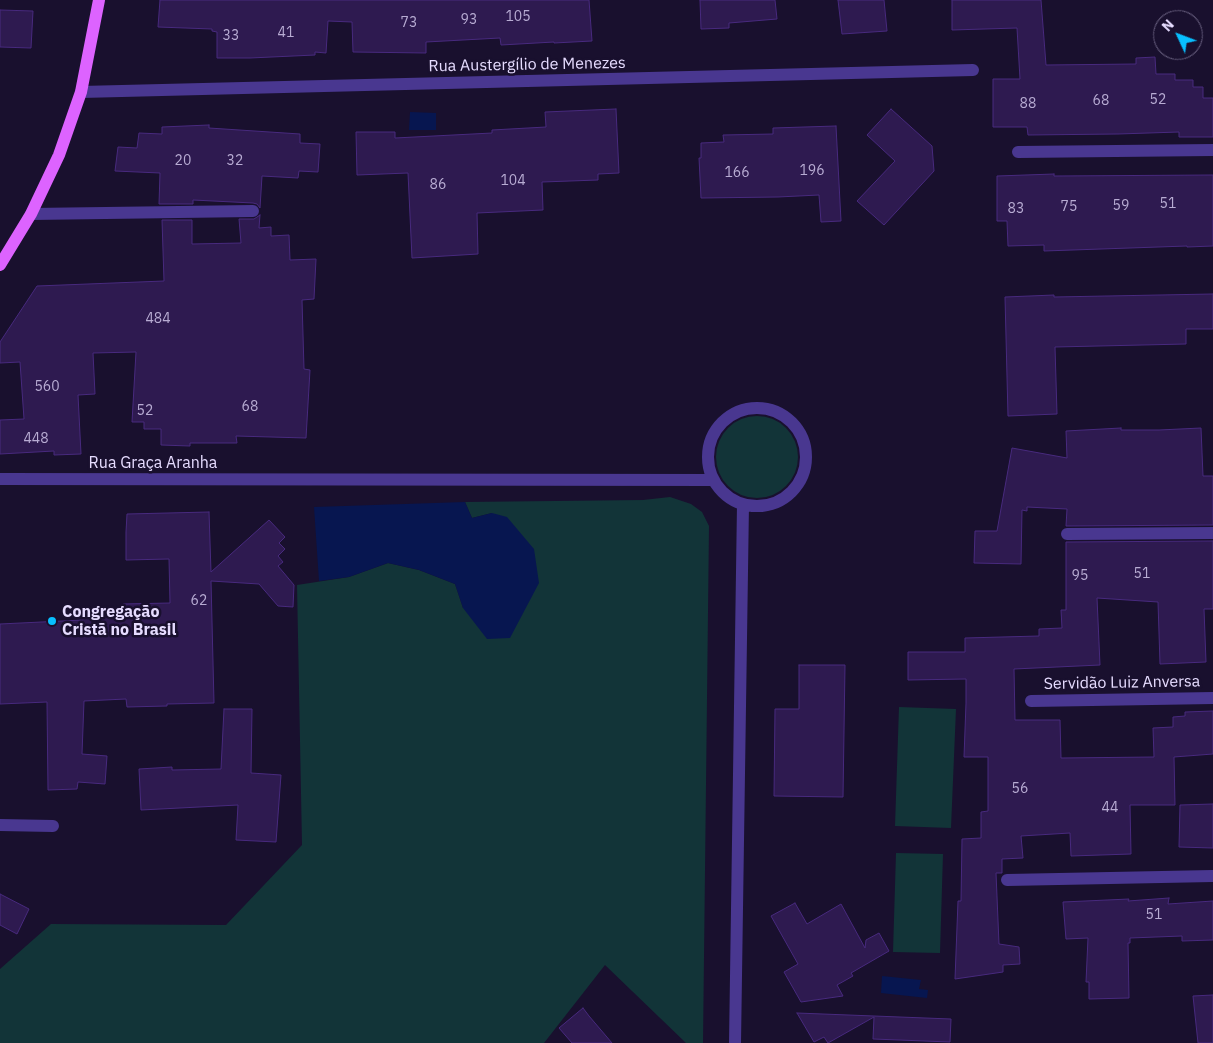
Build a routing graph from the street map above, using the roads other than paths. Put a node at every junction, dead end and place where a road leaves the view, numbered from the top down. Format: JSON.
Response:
{"nodes":[{"id":1,"x":99,"y":0,"type":"edge"},
{"id":2,"x":973,"y":70,"type":"dead end"},
{"id":3,"x":81,"y":92,"type":"junction"},
{"id":4,"x":1213,"y":150,"type":"edge"},
{"id":5,"x":1018,"y":152,"type":"dead end"},
{"id":6,"x":252,"y":211,"type":"dead end"},
{"id":7,"x":31,"y":214,"type":"junction"},
{"id":8,"x":0,"y":265,"type":"edge"},
{"id":9,"x":0,"y":479,"type":"edge"},
{"id":10,"x":714,"y":480,"type":"junction"},
{"id":11,"x":743,"y":504,"type":"junction"},
{"id":12,"x":1213,"y":533,"type":"edge"},
{"id":13,"x":1067,"y":534,"type":"dead end"},
{"id":14,"x":1213,"y":698,"type":"edge"},
{"id":15,"x":1031,"y":701,"type":"dead end"},
{"id":16,"x":0,"y":825,"type":"edge"},
{"id":17,"x":53,"y":826,"type":"dead end"},
{"id":18,"x":1213,"y":876,"type":"edge"},
{"id":19,"x":1008,"y":880,"type":"dead end"},
{"id":20,"x":735,"y":1043,"type":"edge"}],
"edges":[{"from":1,"to":3,"type":"main road"},
{"from":2,"to":3,"type":"street","name":"Rua Austergílio de Menezes"},
{"from":3,"to":7,"type":"main road"},
{"from":4,"to":5,"type":"street"},
{"from":6,"to":7,"type":"street"},
{"from":7,"to":8,"type":"main road"},
{"from":9,"to":10,"type":"street","name":"Rua Graça Aranha"},
{"from":10,"to":11,"type":"street"},
{"from":10,"to":11,"type":"street"},
{"from":11,"to":20,"type":"street"},
{"from":12,"to":13,"type":"street"},
{"from":14,"to":15,"type":"street","name":"Servidão Luiz Anversa"},
{"from":16,"to":17,"type":"street"},
{"from":18,"to":19,"type":"street"}]}
